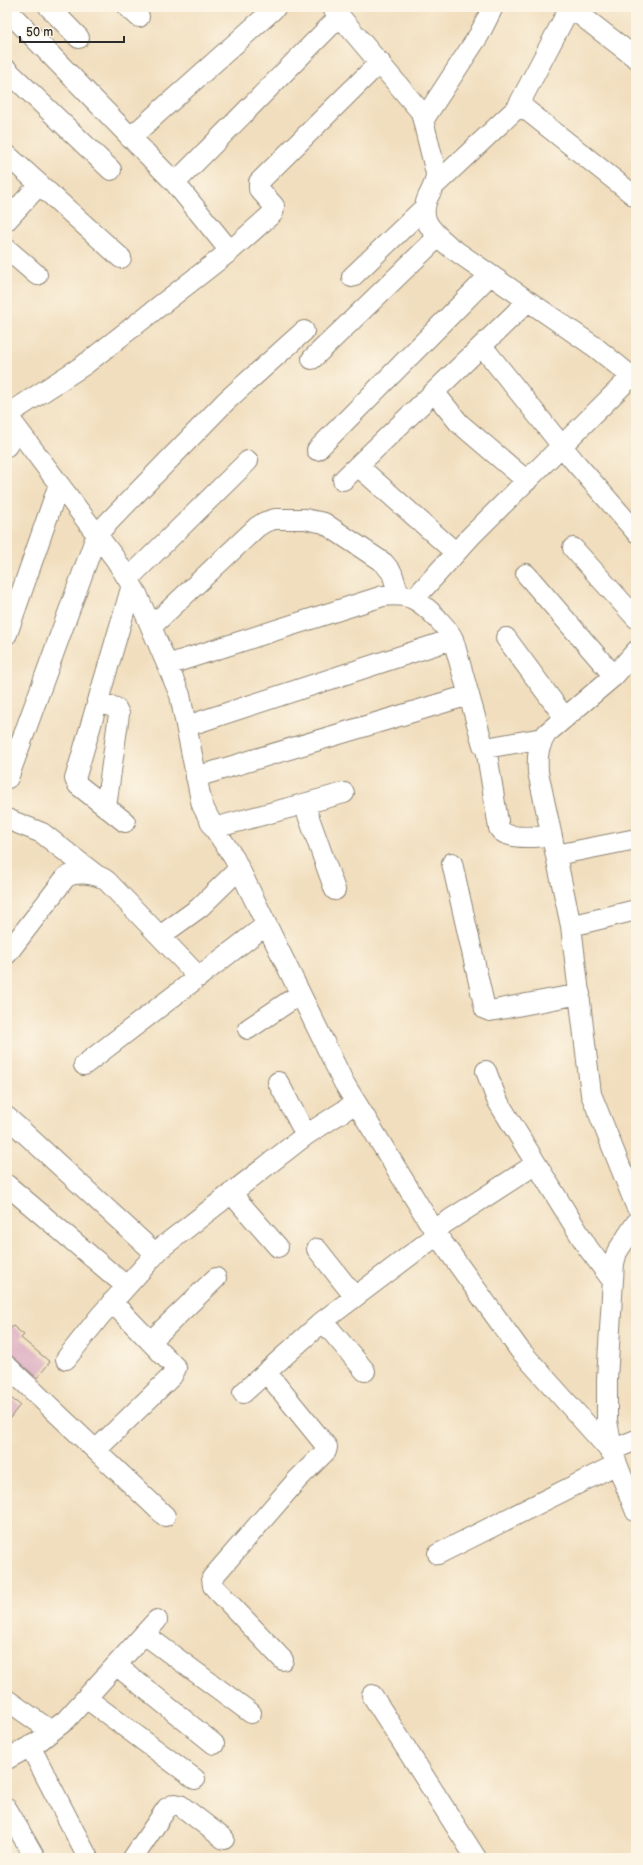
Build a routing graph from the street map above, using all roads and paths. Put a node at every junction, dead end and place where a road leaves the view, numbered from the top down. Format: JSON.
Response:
{"nodes":[{"id":1,"x":48,"y":7,"type":"edge"},
{"id":2,"x":276,"y":7,"type":"edge"},
{"id":3,"x":570,"y":7,"type":"edge"},
{"id":4,"x":490,"y":8,"type":"edge"},
{"id":5,"x":7,"y":10,"type":"edge"},
{"id":6,"x":336,"y":11,"type":"edge"},
{"id":7,"x":79,"y":38,"type":"dead end"},
{"id":8,"x":636,"y":58,"type":"edge"},
{"id":9,"x":380,"y":62,"type":"junction"},
{"id":10,"x":7,"y":70,"type":"edge"},
{"id":11,"x":519,"y":104,"type":"junction"},
{"id":12,"x":424,"y":119,"type":"junction"},
{"id":13,"x":130,"y":138,"type":"junction"},
{"id":14,"x":7,"y":155,"type":"edge"},
{"id":15,"x":111,"y":170,"type":"dead end"},
{"id":16,"x":175,"y":183,"type":"junction"},
{"id":17,"x":39,"y":185,"type":"junction"},
{"id":18,"x":433,"y":187,"type":"junction"},
{"id":19,"x":636,"y":197,"type":"edge"},
{"id":20,"x":424,"y":208,"type":"junction"},
{"id":21,"x":7,"y":220,"type":"edge"},
{"id":22,"x":438,"y":237,"type":"junction"},
{"id":23,"x":7,"y":248,"type":"edge"},
{"id":24,"x":230,"y":251,"type":"junction"},
{"id":25,"x":121,"y":258,"type":"dead end"},
{"id":26,"x":37,"y":275,"type":"dead end"},
{"id":27,"x":490,"y":275,"type":"junction"},
{"id":28,"x":352,"y":277,"type":"dead end"},
{"id":29,"x":528,"y":301,"type":"junction"},
{"id":30,"x":304,"y":331,"type":"dead end"},
{"id":31,"x":482,"y":346,"type":"junction"},
{"id":32,"x":312,"y":359,"type":"dead end"},
{"id":33,"x":634,"y":378,"type":"edge"},
{"id":34,"x":434,"y":392,"type":"junction"},
{"id":35,"x":9,"y":417,"type":"edge"},
{"id":36,"x":7,"y":446,"type":"edge"},
{"id":37,"x":563,"y":447,"type":"junction"},
{"id":38,"x":317,"y":450,"type":"dead end"},
{"id":39,"x":248,"y":461,"type":"dead end"},
{"id":40,"x":358,"y":466,"type":"junction"},
{"id":41,"x":343,"y":480,"type":"dead end"},
{"id":42,"x":527,"y":481,"type":"junction"},
{"id":43,"x":59,"y":484,"type":"junction"},
{"id":44,"x":636,"y":532,"type":"edge"},
{"id":45,"x":97,"y":534,"type":"junction"},
{"id":46,"x":573,"y":548,"type":"dead end"},
{"id":47,"x":456,"y":553,"type":"junction"},
{"id":48,"x":526,"y":574,"type":"dead end"},
{"id":49,"x":130,"y":582,"type":"junction"},
{"id":50,"x":406,"y":597,"type":"junction"},
{"id":51,"x":636,"y":618,"type":"edge"},
{"id":52,"x":151,"y":627,"type":"junction"},
{"id":53,"x":7,"y":634,"type":"edge"},
{"id":54,"x":506,"y":638,"type":"dead end"},
{"id":55,"x":453,"y":639,"type":"junction"},
{"id":56,"x":636,"y":651,"type":"edge"},
{"id":57,"x":167,"y":665,"type":"junction"},
{"id":58,"x":614,"y":676,"type":"junction"},
{"id":59,"x":469,"y":695,"type":"junction"},
{"id":60,"x":97,"y":700,"type":"junction"},
{"id":61,"x":565,"y":718,"type":"junction"},
{"id":62,"x":187,"y":726,"type":"junction"},
{"id":63,"x":543,"y":738,"type":"junction"},
{"id":64,"x":486,"y":748,"type":"junction"},
{"id":65,"x":196,"y":777,"type":"junction"},
{"id":66,"x":8,"y":778,"type":"edge"},
{"id":67,"x":344,"y":793,"type":"dead end"},
{"id":68,"x":304,"y":804,"type":"junction"},
{"id":69,"x":106,"y":807,"type":"junction"},
{"id":70,"x":7,"y":819,"type":"edge"},
{"id":71,"x":125,"y":822,"type":"dead end"},
{"id":72,"x":214,"y":828,"type":"junction"},
{"id":73,"x":636,"y":839,"type":"edge"},
{"id":74,"x":554,"y":846,"type":"junction"},
{"id":75,"x":452,"y":863,"type":"dead end"},
{"id":76,"x":239,"y":869,"type":"junction"},
{"id":77,"x":96,"y":875,"type":"junction"},
{"id":78,"x":335,"y":890,"type":"dead end"},
{"id":79,"x":636,"y":910,"type":"edge"},
{"id":80,"x":266,"y":925,"type":"junction"},
{"id":81,"x":571,"y":926,"type":"junction"},
{"id":82,"x":160,"y":936,"type":"junction"},
{"id":83,"x":7,"y":954,"type":"edge"},
{"id":84,"x":199,"y":976,"type":"junction"},
{"id":85,"x":300,"y":994,"type":"junction"},
{"id":86,"x":580,"y":994,"type":"junction"},
{"id":87,"x":248,"y":1029,"type":"dead end"},
{"id":88,"x":84,"y":1065,"type":"dead end"},
{"id":89,"x":486,"y":1070,"type":"dead end"},
{"id":90,"x":278,"y":1082,"type":"dead end"},
{"id":91,"x":356,"y":1102,"type":"junction"},
{"id":92,"x":7,"y":1117,"type":"edge"},
{"id":93,"x":306,"y":1135,"type":"junction"},
{"id":94,"x":536,"y":1164,"type":"junction"},
{"id":95,"x":7,"y":1185,"type":"edge"},
{"id":96,"x":231,"y":1192,"type":"junction"},
{"id":97,"x":636,"y":1206,"type":"edge"},
{"id":98,"x":636,"y":1223,"type":"edge"},
{"id":99,"x":436,"y":1233,"type":"junction"},
{"id":100,"x":278,"y":1247,"type":"dead end"},
{"id":101,"x":318,"y":1249,"type":"dead end"},
{"id":102,"x":156,"y":1254,"type":"junction"},
{"id":103,"x":216,"y":1278,"type":"dead end"},
{"id":104,"x":612,"y":1280,"type":"junction"},
{"id":105,"x":126,"y":1286,"type":"junction"},
{"id":106,"x":355,"y":1297,"type":"junction"},
{"id":107,"x":112,"y":1302,"type":"junction"},
{"id":108,"x":323,"y":1320,"type":"junction"},
{"id":109,"x":151,"y":1341,"type":"junction"},
{"id":110,"x":66,"y":1359,"type":"dead end"},
{"id":111,"x":7,"y":1366,"type":"edge"},
{"id":112,"x":365,"y":1371,"type":"dead end"},
{"id":113,"x":266,"y":1372,"type":"junction"},
{"id":114,"x":243,"y":1393,"type":"dead end"},
{"id":115,"x":636,"y":1440,"type":"edge"},
{"id":116,"x":96,"y":1450,"type":"junction"},
{"id":117,"x":614,"y":1456,"type":"junction"},
{"id":118,"x":636,"y":1512,"type":"edge"},
{"id":119,"x":165,"y":1516,"type":"dead end"},
{"id":120,"x":438,"y":1554,"type":"dead end"},
{"id":121,"x":157,"y":1620,"type":"dead end"},
{"id":122,"x":144,"y":1634,"type":"junction"},
{"id":123,"x":283,"y":1660,"type":"dead end"},
{"id":124,"x":116,"y":1665,"type":"junction"},
{"id":125,"x":372,"y":1695,"type":"dead end"},
{"id":126,"x":86,"y":1698,"type":"junction"},
{"id":127,"x":7,"y":1700,"type":"edge"},
{"id":128,"x":251,"y":1713,"type":"dead end"},
{"id":129,"x":51,"y":1731,"type":"junction"},
{"id":130,"x":214,"y":1744,"type":"dead end"},
{"id":131,"x":30,"y":1746,"type":"junction"},
{"id":132,"x":7,"y":1759,"type":"edge"},
{"id":133,"x":195,"y":1779,"type":"dead end"},
{"id":134,"x":7,"y":1809,"type":"edge"},
{"id":135,"x":224,"y":1839,"type":"dead end"},
{"id":136,"x":35,"y":1858,"type":"edge"},
{"id":137,"x":88,"y":1858,"type":"edge"},
{"id":138,"x":133,"y":1858,"type":"edge"},
{"id":139,"x":476,"y":1858,"type":"edge"}],
"edges":[{"from":1,"to":7,"type":"street"},
{"from":2,"to":13,"type":"street"},
{"from":3,"to":8,"type":"street"},
{"from":3,"to":11,"type":"street"},
{"from":4,"to":12,"type":"street"},
{"from":5,"to":13,"type":"street"},
{"from":6,"to":9,"type":"street"},
{"from":6,"to":16,"type":"street"},
{"from":9,"to":12,"type":"street"},
{"from":9,"to":24,"type":"street"},
{"from":10,"to":15,"type":"street"},
{"from":11,"to":18,"type":"street"},
{"from":11,"to":19,"type":"street"},
{"from":12,"to":18,"type":"street"},
{"from":13,"to":16,"type":"street"},
{"from":14,"to":17,"type":"street"},
{"from":16,"to":24,"type":"street"},
{"from":17,"to":21,"type":"street"},
{"from":17,"to":25,"type":"street"},
{"from":18,"to":20,"type":"street"},
{"from":20,"to":22,"type":"street"},
{"from":20,"to":28,"type":"street"},
{"from":22,"to":27,"type":"street"},
{"from":22,"to":32,"type":"street"},
{"from":23,"to":26,"type":"street"},
{"from":24,"to":35,"type":"street"},
{"from":27,"to":29,"type":"street"},
{"from":27,"to":38,"type":"street"},
{"from":29,"to":31,"type":"street"},
{"from":29,"to":33,"type":"street"},
{"from":30,"to":45,"type":"street"},
{"from":31,"to":34,"type":"street"},
{"from":31,"to":37,"type":"street"},
{"from":33,"to":37,"type":"street"},
{"from":34,"to":40,"type":"street"},
{"from":34,"to":42,"type":"street"},
{"from":35,"to":36,"type":"street"},
{"from":35,"to":43,"type":"street"},
{"from":37,"to":42,"type":"street"},
{"from":37,"to":44,"type":"street"},
{"from":39,"to":49,"type":"street"},
{"from":40,"to":41,"type":"street"},
{"from":40,"to":47,"type":"street"},
{"from":42,"to":47,"type":"street"},
{"from":43,"to":45,"type":"street"},
{"from":43,"to":53,"type":"street"},
{"from":45,"to":49,"type":"street"},
{"from":45,"to":66,"type":"street"},
{"from":46,"to":51,"type":"street"},
{"from":47,"to":50,"type":"street"},
{"from":48,"to":58,"type":"street"},
{"from":49,"to":52,"type":"street"},
{"from":49,"to":60,"type":"street"},
{"from":50,"to":52,"type":"street"},
{"from":50,"to":55,"type":"street"},
{"from":50,"to":57,"type":"street"},
{"from":52,"to":57,"type":"street"},
{"from":54,"to":61,"type":"street"},
{"from":55,"to":59,"type":"street"},
{"from":55,"to":62,"type":"street"},
{"from":56,"to":58,"type":"street"},
{"from":57,"to":62,"type":"street"},
{"from":58,"to":61,"type":"street"},
{"from":59,"to":64,"type":"street"},
{"from":59,"to":65,"type":"street"},
{"from":60,"to":69,"type":"street"},
{"from":60,"to":69,"type":"street"},
{"from":61,"to":63,"type":"street"},
{"from":62,"to":65,"type":"street"},
{"from":63,"to":64,"type":"street"},
{"from":63,"to":74,"type":"street"},
{"from":64,"to":74,"type":"street"},
{"from":65,"to":72,"type":"street"},
{"from":67,"to":68,"type":"street"},
{"from":68,"to":72,"type":"street"},
{"from":68,"to":78,"type":"street"},
{"from":69,"to":71,"type":"street"},
{"from":70,"to":77,"type":"street"},
{"from":72,"to":76,"type":"street"},
{"from":73,"to":74,"type":"street"},
{"from":74,"to":81,"type":"street"},
{"from":75,"to":86,"type":"street"},
{"from":76,"to":80,"type":"street"},
{"from":76,"to":82,"type":"street"},
{"from":77,"to":82,"type":"street"},
{"from":77,"to":83,"type":"street"},
{"from":79,"to":81,"type":"street"},
{"from":80,"to":84,"type":"street"},
{"from":80,"to":85,"type":"street"},
{"from":81,"to":86,"type":"street"},
{"from":82,"to":84,"type":"street"},
{"from":84,"to":88,"type":"street"},
{"from":85,"to":87,"type":"street"},
{"from":85,"to":91,"type":"street"},
{"from":86,"to":97,"type":"street"},
{"from":89,"to":94,"type":"street"},
{"from":90,"to":93,"type":"street"},
{"from":91,"to":93,"type":"street"},
{"from":91,"to":99,"type":"street"},
{"from":92,"to":102,"type":"street"},
{"from":93,"to":96,"type":"street"},
{"from":94,"to":99,"type":"street"},
{"from":94,"to":104,"type":"street"},
{"from":95,"to":105,"type":"street"},
{"from":96,"to":100,"type":"street"},
{"from":96,"to":102,"type":"street"},
{"from":98,"to":104,"type":"street"},
{"from":99,"to":106,"type":"street"},
{"from":99,"to":117,"type":"street"},
{"from":101,"to":106,"type":"street"},
{"from":102,"to":105,"type":"street"},
{"from":103,"to":109,"type":"street"},
{"from":104,"to":117,"type":"street"},
{"from":105,"to":107,"type":"street"},
{"from":106,"to":108,"type":"street"},
{"from":107,"to":109,"type":"street"},
{"from":107,"to":110,"type":"street"},
{"from":108,"to":112,"type":"street"},
{"from":108,"to":113,"type":"street"},
{"from":109,"to":116,"type":"street"},
{"from":111,"to":116,"type":"street"},
{"from":113,"to":114,"type":"street"},
{"from":113,"to":123,"type":"street"},
{"from":115,"to":117,"type":"street"},
{"from":116,"to":119,"type":"street"},
{"from":117,"to":118,"type":"street"},
{"from":117,"to":120,"type":"street"},
{"from":121,"to":122,"type":"street"},
{"from":122,"to":124,"type":"street"},
{"from":122,"to":128,"type":"street"},
{"from":124,"to":126,"type":"street"},
{"from":124,"to":130,"type":"street"},
{"from":125,"to":139,"type":"street"},
{"from":126,"to":129,"type":"street"},
{"from":126,"to":133,"type":"street"},
{"from":127,"to":129,"type":"street"},
{"from":129,"to":131,"type":"street"},
{"from":131,"to":132,"type":"street"},
{"from":131,"to":137,"type":"street"},
{"from":134,"to":136,"type":"street"},
{"from":135,"to":138,"type":"street"}]}
